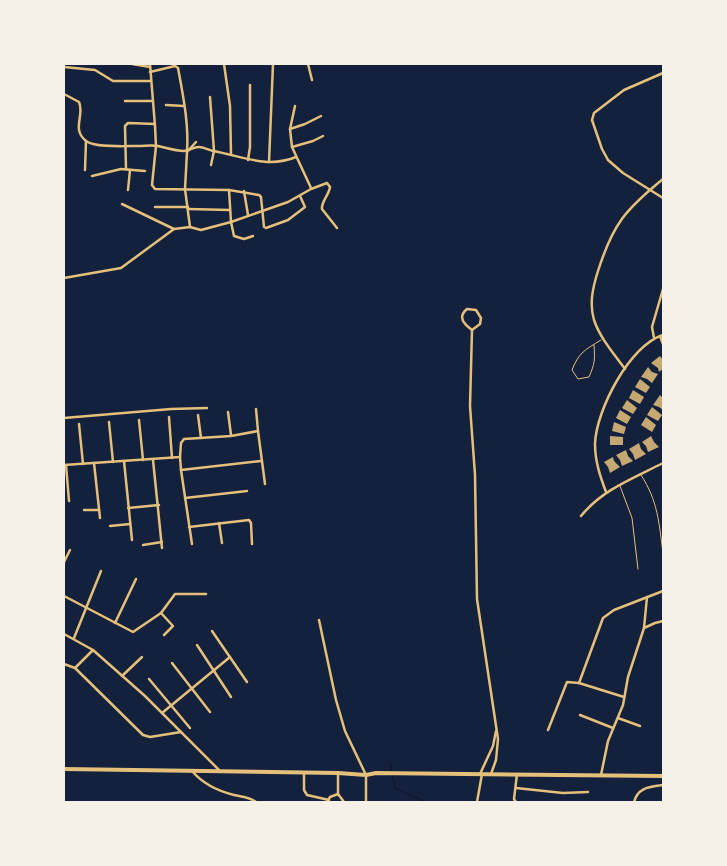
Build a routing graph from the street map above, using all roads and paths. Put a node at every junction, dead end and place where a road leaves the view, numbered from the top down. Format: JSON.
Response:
{"nodes":[{"id":1,"x":132,"y":64,"type":"edge"},
{"id":2,"x":224,"y":64,"type":"edge"},
{"id":3,"x":273,"y":64,"type":"edge"},
{"id":4,"x":308,"y":64,"type":"edge"},
{"id":5,"x":150,"y":65,"type":"edge"},
{"id":6,"x":64,"y":67,"type":"edge"},
{"id":7,"x":150,"y":72,"type":"junction"},
{"id":8,"x":663,"y":73,"type":"edge"},
{"id":9,"x":312,"y":80,"type":"dead end"},
{"id":10,"x":150,"y":81,"type":"junction"},
{"id":11,"x":250,"y":85,"type":"dead end"},
{"id":12,"x":64,"y":94,"type":"edge"},
{"id":13,"x":210,"y":97,"type":"dead end"},
{"id":14,"x":153,"y":101,"type":"junction"},
{"id":15,"x":125,"y":102,"type":"dead end"},
{"id":16,"x":166,"y":105,"type":"dead end"},
{"id":17,"x":184,"y":106,"type":"junction"},
{"id":18,"x":295,"y":106,"type":"dead end"},
{"id":19,"x":321,"y":116,"type":"dead end"},
{"id":20,"x":155,"y":124,"type":"junction"},
{"id":21,"x":290,"y":128,"type":"junction"},
{"id":22,"x":323,"y":136,"type":"dead end"},
{"id":23,"x":86,"y":142,"type":"junction"},
{"id":24,"x":196,"y":142,"type":"dead end"},
{"id":25,"x":125,"y":146,"type":"junction"},
{"id":26,"x":156,"y":146,"type":"junction"},
{"id":27,"x":292,"y":147,"type":"junction"},
{"id":28,"x":214,"y":151,"type":"junction"},
{"id":29,"x":187,"y":152,"type":"junction"},
{"id":30,"x":231,"y":154,"type":"junction"},
{"id":31,"x":296,"y":157,"type":"junction"},
{"id":32,"x":248,"y":160,"type":"junction"},
{"id":33,"x":269,"y":162,"type":"junction"},
{"id":34,"x":211,"y":165,"type":"dead end"},
{"id":35,"x":128,"y":169,"type":"junction"},
{"id":36,"x":85,"y":170,"type":"dead end"},
{"id":37,"x":145,"y":172,"type":"dead end"},
{"id":38,"x":92,"y":176,"type":"dead end"},
{"id":39,"x":663,"y":179,"type":"edge"},
{"id":40,"x":186,"y":189,"type":"junction"},
{"id":41,"x":311,"y":189,"type":"junction"},
{"id":42,"x":128,"y":190,"type":"dead end"},
{"id":43,"x":229,"y":190,"type":"junction"},
{"id":44,"x":650,"y":190,"type":"junction"},
{"id":45,"x":244,"y":191,"type":"junction"},
{"id":46,"x":300,"y":196,"type":"junction"},
{"id":47,"x":663,"y":198,"type":"edge"},
{"id":48,"x":122,"y":204,"type":"dead end"},
{"id":49,"x":154,"y":207,"type":"dead end"},
{"id":50,"x":188,"y":208,"type":"junction"},
{"id":51,"x":230,"y":210,"type":"junction"},
{"id":52,"x":263,"y":211,"type":"junction"},
{"id":53,"x":248,"y":215,"type":"junction"},
{"id":54,"x":231,"y":222,"type":"junction"},
{"id":55,"x":190,"y":227,"type":"junction"},
{"id":56,"x":337,"y":228,"type":"dead end"},
{"id":57,"x":174,"y":229,"type":"junction"},
{"id":58,"x":253,"y":236,"type":"dead end"},
{"id":59,"x":64,"y":278,"type":"edge"},
{"id":60,"x":663,"y":290,"type":"edge"},
{"id":61,"x":472,"y":330,"type":"junction"},
{"id":62,"x":662,"y":335,"type":"edge"},
{"id":63,"x":604,"y":338,"type":"junction"},
{"id":64,"x":654,"y":338,"type":"junction"},
{"id":65,"x":663,"y":344,"type":"edge"},
{"id":66,"x":594,"y":345,"type":"junction"},
{"id":67,"x":625,"y":369,"type":"junction"},
{"id":68,"x":207,"y":408,"type":"dead end"},
{"id":69,"x":256,"y":408,"type":"dead end"},
{"id":70,"x":228,"y":412,"type":"dead end"},
{"id":71,"x":198,"y":415,"type":"dead end"},
{"id":72,"x":169,"y":417,"type":"dead end"},
{"id":73,"x":64,"y":418,"type":"edge"},
{"id":74,"x":139,"y":420,"type":"dead end"},
{"id":75,"x":109,"y":422,"type":"dead end"},
{"id":76,"x":79,"y":424,"type":"dead end"},
{"id":77,"x":258,"y":431,"type":"junction"},
{"id":78,"x":231,"y":436,"type":"junction"},
{"id":79,"x":201,"y":438,"type":"junction"},
{"id":80,"x":180,"y":457,"type":"junction"},
{"id":81,"x":172,"y":458,"type":"junction"},
{"id":82,"x":143,"y":460,"type":"junction"},
{"id":83,"x":153,"y":460,"type":"junction"},
{"id":84,"x":124,"y":461,"type":"junction"},
{"id":85,"x":262,"y":461,"type":"junction"},
{"id":86,"x":112,"y":462,"type":"junction"},
{"id":87,"x":94,"y":463,"type":"junction"},
{"id":88,"x":663,"y":463,"type":"edge"},
{"id":89,"x":83,"y":464,"type":"junction"},
{"id":90,"x":65,"y":465,"type":"edge"},
{"id":91,"x":181,"y":470,"type":"junction"},
{"id":92,"x":641,"y":474,"type":"junction"},
{"id":93,"x":265,"y":484,"type":"dead end"},
{"id":94,"x":620,"y":485,"type":"junction"},
{"id":95,"x":247,"y":491,"type":"dead end"},
{"id":96,"x":606,"y":492,"type":"junction"},
{"id":97,"x":185,"y":498,"type":"junction"},
{"id":98,"x":69,"y":501,"type":"dead end"},
{"id":99,"x":158,"y":505,"type":"junction"},
{"id":100,"x":128,"y":508,"type":"junction"},
{"id":101,"x":84,"y":510,"type":"dead end"},
{"id":102,"x":99,"y":510,"type":"junction"},
{"id":103,"x":581,"y":516,"type":"dead end"},
{"id":104,"x":100,"y":518,"type":"dead end"},
{"id":105,"x":219,"y":523,"type":"junction"},
{"id":106,"x":130,"y":524,"type":"junction"},
{"id":107,"x":110,"y":526,"type":"dead end"},
{"id":108,"x":189,"y":527,"type":"junction"},
{"id":109,"x":132,"y":540,"type":"dead end"},
{"id":110,"x":162,"y":542,"type":"junction"},
{"id":111,"x":222,"y":543,"type":"dead end"},
{"id":112,"x":192,"y":544,"type":"dead end"},
{"id":113,"x":252,"y":544,"type":"dead end"},
{"id":114,"x":143,"y":545,"type":"dead end"},
{"id":115,"x":162,"y":548,"type":"dead end"},
{"id":116,"x":70,"y":550,"type":"dead end"},
{"id":117,"x":663,"y":553,"type":"edge"},
{"id":118,"x":64,"y":562,"type":"edge"},
{"id":119,"x":638,"y":569,"type":"dead end"},
{"id":120,"x":101,"y":571,"type":"dead end"},
{"id":121,"x":136,"y":578,"type":"dead end"},
{"id":122,"x":663,"y":591,"type":"edge"},
{"id":123,"x":206,"y":594,"type":"dead end"},
{"id":124,"x":64,"y":596,"type":"edge"},
{"id":125,"x":647,"y":597,"type":"junction"},
{"id":126,"x":87,"y":608,"type":"junction"},
{"id":127,"x":160,"y":613,"type":"junction"},
{"id":128,"x":319,"y":620,"type":"dead end"},
{"id":129,"x":663,"y":621,"type":"edge"},
{"id":130,"x":115,"y":623,"type":"junction"},
{"id":131,"x":644,"y":628,"type":"junction"},
{"id":132,"x":212,"y":631,"type":"dead end"},
{"id":133,"x":64,"y":634,"type":"edge"},
{"id":134,"x":164,"y":634,"type":"dead end"},
{"id":135,"x":74,"y":638,"type":"junction"},
{"id":136,"x":197,"y":645,"type":"dead end"},
{"id":137,"x":93,"y":650,"type":"junction"},
{"id":138,"x":142,"y":657,"type":"dead end"},
{"id":139,"x":230,"y":657,"type":"junction"},
{"id":140,"x":172,"y":663,"type":"dead end"},
{"id":141,"x":64,"y":664,"type":"edge"},
{"id":142,"x":75,"y":668,"type":"junction"},
{"id":143,"x":214,"y":670,"type":"junction"},
{"id":144,"x":122,"y":676,"type":"junction"},
{"id":145,"x":150,"y":680,"type":"dead end"},
{"id":146,"x":247,"y":682,"type":"dead end"},
{"id":147,"x":579,"y":683,"type":"junction"},
{"id":148,"x":191,"y":689,"type":"junction"},
{"id":149,"x":231,"y":696,"type":"dead end"},
{"id":150,"x":624,"y":697,"type":"junction"},
{"id":151,"x":171,"y":705,"type":"junction"},
{"id":152,"x":210,"y":712,"type":"dead end"},
{"id":153,"x":162,"y":713,"type":"junction"},
{"id":154,"x":580,"y":715,"type":"dead end"},
{"id":155,"x":618,"y":718,"type":"junction"},
{"id":156,"x":640,"y":726,"type":"dead end"},
{"id":157,"x":497,"y":727,"type":"junction"},
{"id":158,"x":190,"y":728,"type":"dead end"},
{"id":159,"x":613,"y":728,"type":"junction"},
{"id":160,"x":548,"y":730,"type":"dead end"},
{"id":161,"x":181,"y":732,"type":"junction"},
{"id":162,"x":490,"y":755,"type":"junction"},
{"id":163,"x":496,"y":758,"type":"junction"},
{"id":164,"x":64,"y":770,"type":"edge"},
{"id":165,"x":192,"y":771,"type":"junction"},
{"id":166,"x":220,"y":771,"type":"junction"},
{"id":167,"x":304,"y":772,"type":"junction"},
{"id":168,"x":338,"y":773,"type":"junction"},
{"id":169,"x":481,"y":774,"type":"junction"},
{"id":170,"x":491,"y":774,"type":"junction"},
{"id":171,"x":517,"y":774,"type":"junction"},
{"id":172,"x":366,"y":775,"type":"junction"},
{"id":173,"x":602,"y":776,"type":"junction"},
{"id":174,"x":663,"y":776,"type":"edge"},
{"id":175,"x":663,"y":786,"type":"edge"},
{"id":176,"x":516,"y":788,"type":"junction"},
{"id":177,"x":588,"y":792,"type":"dead end"},
{"id":178,"x":338,"y":794,"type":"junction"},
{"id":179,"x":328,"y":801,"type":"edge"},
{"id":180,"x":514,"y":801,"type":"edge"},
{"id":181,"x":256,"y":802,"type":"edge"},
{"id":182,"x":344,"y":802,"type":"edge"},
{"id":183,"x":366,"y":802,"type":"edge"},
{"id":184,"x":477,"y":802,"type":"edge"},
{"id":185,"x":634,"y":802,"type":"edge"}],
"edges":[{"from":1,"to":5,"type":"street"},
{"from":2,"to":30,"type":"street"},
{"from":3,"to":33,"type":"street"},
{"from":4,"to":9,"type":"street"},
{"from":5,"to":7,"type":"street"},
{"from":6,"to":10,"type":"street"},
{"from":7,"to":10,"type":"street"},
{"from":7,"to":17,"type":"street"},
{"from":8,"to":44,"type":"street"},
{"from":10,"to":14,"type":"street"},
{"from":11,"to":32,"type":"street"},
{"from":12,"to":23,"type":"street"},
{"from":13,"to":28,"type":"street"},
{"from":14,"to":15,"type":"street"},
{"from":14,"to":20,"type":"street"},
{"from":16,"to":17,"type":"street"},
{"from":17,"to":29,"type":"street"},
{"from":18,"to":21,"type":"street"},
{"from":19,"to":21,"type":"street"},
{"from":20,"to":25,"type":"street"},
{"from":20,"to":26,"type":"street"},
{"from":21,"to":27,"type":"street"},
{"from":22,"to":27,"type":"street"},
{"from":23,"to":25,"type":"street"},
{"from":23,"to":36,"type":"street"},
{"from":24,"to":29,"type":"street"},
{"from":25,"to":26,"type":"street"},
{"from":25,"to":35,"type":"street"},
{"from":26,"to":29,"type":"street"},
{"from":26,"to":40,"type":"street"},
{"from":27,"to":31,"type":"street"},
{"from":28,"to":29,"type":"street"},
{"from":28,"to":30,"type":"street"},
{"from":28,"to":34,"type":"street"},
{"from":29,"to":40,"type":"street"},
{"from":30,"to":32,"type":"street"},
{"from":31,"to":33,"type":"street"},
{"from":31,"to":41,"type":"street"},
{"from":32,"to":33,"type":"street"},
{"from":35,"to":37,"type":"street"},
{"from":35,"to":38,"type":"street"},
{"from":35,"to":42,"type":"street"},
{"from":39,"to":44,"type":"street"},
{"from":40,"to":43,"type":"street"},
{"from":40,"to":50,"type":"street"},
{"from":41,"to":46,"type":"street"},
{"from":41,"to":56,"type":"street"},
{"from":43,"to":45,"type":"street"},
{"from":43,"to":51,"type":"street"},
{"from":44,"to":47,"type":"street"},
{"from":44,"to":63,"type":"street"},
{"from":45,"to":52,"type":"street"},
{"from":45,"to":53,"type":"street"},
{"from":46,"to":52,"type":"street"},
{"from":46,"to":52,"type":"street"},
{"from":48,"to":57,"type":"street"},
{"from":49,"to":50,"type":"street"},
{"from":50,"to":51,"type":"street"},
{"from":50,"to":55,"type":"street"},
{"from":51,"to":54,"type":"street"},
{"from":52,"to":53,"type":"street"},
{"from":53,"to":54,"type":"street"},
{"from":54,"to":55,"type":"street"},
{"from":54,"to":58,"type":"street"},
{"from":55,"to":57,"type":"street"},
{"from":57,"to":59,"type":"street"},
{"from":60,"to":64,"type":"street"},
{"from":61,"to":61,"type":"street"},
{"from":61,"to":157,"type":"street"},
{"from":62,"to":64,"type":"street"},
{"from":62,"to":65,"type":"street"},
{"from":63,"to":66,"type":"path"},
{"from":63,"to":67,"type":"street"},
{"from":64,"to":67,"type":"street"},
{"from":66,"to":66,"type":"path"},
{"from":67,"to":96,"type":"street"},
{"from":68,"to":73,"type":"street"},
{"from":69,"to":77,"type":"street"},
{"from":70,"to":78,"type":"street"},
{"from":71,"to":79,"type":"street"},
{"from":72,"to":81,"type":"street"},
{"from":74,"to":82,"type":"street"},
{"from":75,"to":86,"type":"street"},
{"from":76,"to":89,"type":"street"},
{"from":77,"to":78,"type":"street"},
{"from":77,"to":85,"type":"street"},
{"from":78,"to":79,"type":"street"},
{"from":79,"to":80,"type":"street"},
{"from":80,"to":81,"type":"street"},
{"from":80,"to":91,"type":"street"},
{"from":81,"to":83,"type":"street"},
{"from":82,"to":83,"type":"street"},
{"from":82,"to":84,"type":"street"},
{"from":83,"to":99,"type":"street"},
{"from":84,"to":86,"type":"street"},
{"from":84,"to":100,"type":"street"},
{"from":85,"to":91,"type":"street"},
{"from":85,"to":93,"type":"street"},
{"from":86,"to":87,"type":"street"},
{"from":87,"to":89,"type":"street"},
{"from":87,"to":102,"type":"street"},
{"from":88,"to":92,"type":"street"},
{"from":89,"to":90,"type":"street"},
{"from":90,"to":98,"type":"street"},
{"from":91,"to":97,"type":"street"},
{"from":92,"to":94,"type":"street"},
{"from":92,"to":117,"type":"lane"},
{"from":94,"to":96,"type":"street"},
{"from":94,"to":119,"type":"lane"},
{"from":95,"to":97,"type":"street"},
{"from":96,"to":103,"type":"street"},
{"from":97,"to":108,"type":"street"},
{"from":99,"to":100,"type":"street"},
{"from":99,"to":110,"type":"street"},
{"from":100,"to":106,"type":"street"},
{"from":101,"to":102,"type":"street"},
{"from":102,"to":104,"type":"street"},
{"from":105,"to":108,"type":"street"},
{"from":105,"to":111,"type":"street"},
{"from":105,"to":113,"type":"street"},
{"from":106,"to":107,"type":"street"},
{"from":106,"to":109,"type":"street"},
{"from":108,"to":112,"type":"street"},
{"from":110,"to":114,"type":"street"},
{"from":110,"to":115,"type":"street"},
{"from":116,"to":118,"type":"street"},
{"from":120,"to":126,"type":"street"},
{"from":121,"to":130,"type":"street"},
{"from":122,"to":125,"type":"street"},
{"from":123,"to":127,"type":"street"},
{"from":124,"to":126,"type":"street"},
{"from":125,"to":131,"type":"street"},
{"from":125,"to":147,"type":"street"},
{"from":126,"to":130,"type":"street"},
{"from":126,"to":135,"type":"street"},
{"from":127,"to":130,"type":"street"},
{"from":127,"to":134,"type":"street"},
{"from":128,"to":172,"type":"street"},
{"from":129,"to":131,"type":"street"},
{"from":131,"to":150,"type":"street"},
{"from":132,"to":139,"type":"street"},
{"from":133,"to":135,"type":"street"},
{"from":135,"to":137,"type":"street"},
{"from":136,"to":143,"type":"street"},
{"from":137,"to":142,"type":"street"},
{"from":137,"to":144,"type":"street"},
{"from":138,"to":144,"type":"street"},
{"from":139,"to":143,"type":"street"},
{"from":139,"to":146,"type":"street"},
{"from":140,"to":148,"type":"street"},
{"from":141,"to":142,"type":"street"},
{"from":142,"to":161,"type":"street"},
{"from":143,"to":148,"type":"street"},
{"from":143,"to":149,"type":"street"},
{"from":144,"to":153,"type":"street"},
{"from":145,"to":151,"type":"street"},
{"from":147,"to":150,"type":"street"},
{"from":147,"to":160,"type":"street"},
{"from":148,"to":151,"type":"street"},
{"from":148,"to":152,"type":"street"},
{"from":150,"to":155,"type":"street"},
{"from":151,"to":153,"type":"street"},
{"from":151,"to":158,"type":"street"},
{"from":153,"to":161,"type":"street"},
{"from":154,"to":159,"type":"street"},
{"from":155,"to":156,"type":"street"},
{"from":155,"to":159,"type":"street"},
{"from":157,"to":162,"type":"street"},
{"from":157,"to":163,"type":"street"},
{"from":159,"to":173,"type":"street"},
{"from":161,"to":166,"type":"street"},
{"from":162,"to":163,"type":"street"},
{"from":162,"to":169,"type":"street"},
{"from":163,"to":170,"type":"street"},
{"from":164,"to":165,"type":"main road"},
{"from":165,"to":166,"type":"main road"},
{"from":165,"to":181,"type":"street"},
{"from":166,"to":167,"type":"main road"},
{"from":167,"to":168,"type":"main road"},
{"from":167,"to":179,"type":"street"},
{"from":168,"to":172,"type":"main road"},
{"from":168,"to":178,"type":"street"},
{"from":169,"to":170,"type":"main road"},
{"from":169,"to":172,"type":"main road"},
{"from":169,"to":184,"type":"street"},
{"from":170,"to":171,"type":"main road"},
{"from":171,"to":173,"type":"main road"},
{"from":171,"to":176,"type":"street"},
{"from":172,"to":183,"type":"street"},
{"from":173,"to":174,"type":"main road"},
{"from":175,"to":185,"type":"street"},
{"from":176,"to":177,"type":"street"},
{"from":176,"to":180,"type":"street"},
{"from":178,"to":179,"type":"street"},
{"from":178,"to":182,"type":"street"}]}
